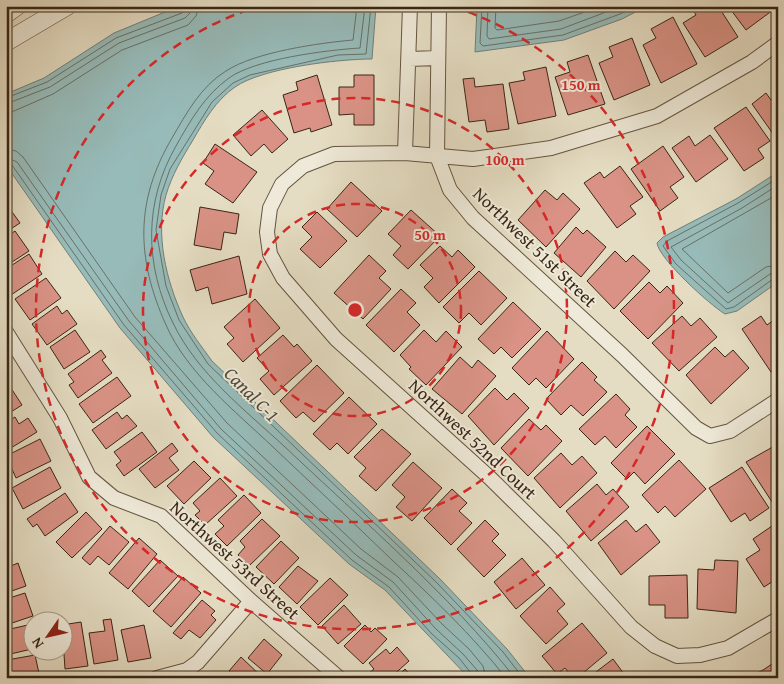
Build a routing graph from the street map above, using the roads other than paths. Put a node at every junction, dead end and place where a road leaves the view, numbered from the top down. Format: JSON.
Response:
{"nodes":[{"id":1,"x":18,"y":6,"type":"edge"},
{"id":2,"x":67,"y":6,"type":"edge"},
{"id":3,"x":410,"y":6,"type":"edge"},
{"id":4,"x":439,"y":6,"type":"edge"},
{"id":5,"x":6,"y":14,"type":"edge"},
{"id":6,"x":6,"y":42,"type":"edge"},
{"id":7,"x":778,"y":43,"type":"edge"},
{"id":8,"x":438,"y":58,"type":"junction"},
{"id":9,"x":409,"y":59,"type":"junction"},
{"id":10,"x":405,"y":153,"type":"junction"},
{"id":11,"x":437,"y":156,"type":"junction"},
{"id":12,"x":6,"y":332,"type":"edge"},
{"id":13,"x":778,"y":400,"type":"edge"},
{"id":14,"x":251,"y":600,"type":"junction"},
{"id":15,"x":778,"y":619,"type":"edge"},
{"id":16,"x":157,"y":678,"type":"edge"},
{"id":17,"x":339,"y":678,"type":"edge"}],
"edges":[{"from":1,"to":5,"type":"street"},
{"from":2,"to":6,"type":"street"},
{"from":3,"to":9,"type":"street"},
{"from":4,"to":8,"type":"street","name":"Northwest 51st Street"},
{"from":7,"to":11,"type":"street"},
{"from":8,"to":9,"type":"street"},
{"from":8,"to":11,"type":"street","name":"Northwest 51st Street"},
{"from":9,"to":10,"type":"street"},
{"from":10,"to":11,"type":"street"},
{"from":10,"to":15,"type":"street","name":"Northwest 52nd Court"},
{"from":11,"to":13,"type":"street","name":"Northwest 51st Street"},
{"from":12,"to":14,"type":"street","name":"Northwest 53rd Street"},
{"from":14,"to":16,"type":"street"},
{"from":14,"to":17,"type":"street","name":"Northwest 53rd Street"}]}
